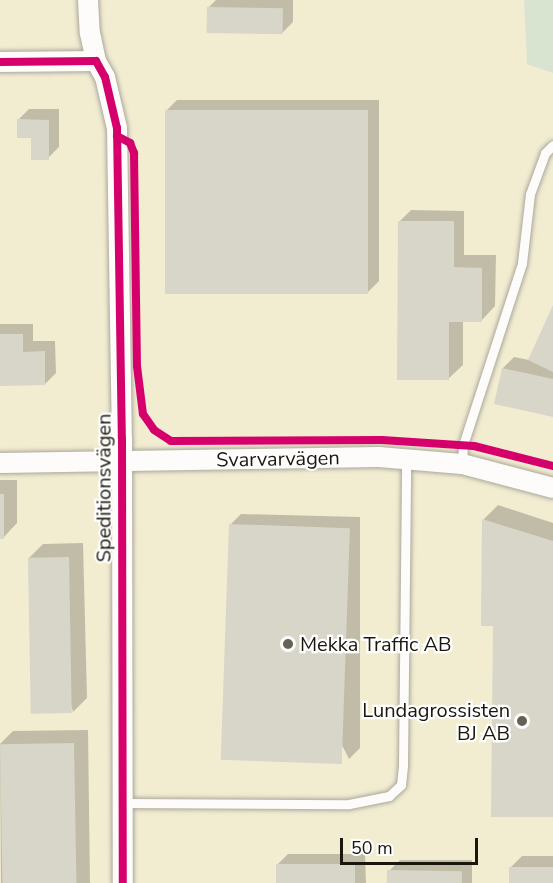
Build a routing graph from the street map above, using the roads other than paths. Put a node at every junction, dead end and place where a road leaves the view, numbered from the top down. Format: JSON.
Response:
{"nodes":[{"id":1,"x":88,"y":0,"type":"edge"},
{"id":2,"x":96,"y":61,"type":"junction"},
{"id":3,"x":0,"y":62,"type":"edge"},
{"id":4,"x":553,"y":145,"type":"edge"},
{"id":5,"x":406,"y":459,"type":"junction"},
{"id":6,"x":120,"y":462,"type":"junction"},
{"id":7,"x":0,"y":463,"type":"edge"},
{"id":8,"x":462,"y":464,"type":"junction"},
{"id":9,"x":553,"y":488,"type":"edge"},
{"id":10,"x":122,"y":803,"type":"junction"},
{"id":11,"x":123,"y":883,"type":"edge"}],
"edges":[{"from":1,"to":2,"type":"street","name":"Speditionsvägen"},
{"from":2,"to":3,"type":"street"},
{"from":2,"to":6,"type":"street","name":"Speditionsvägen"},
{"from":4,"to":8,"type":"lane"},
{"from":5,"to":6,"type":"street","name":"Svarvarvägen"},
{"from":5,"to":8,"type":"street","name":"Svarvarvägen"},
{"from":5,"to":10,"type":"lane"},
{"from":6,"to":7,"type":"street","name":"Svarvarvägen"},
{"from":6,"to":10,"type":"street","name":"Speditionsvägen"},
{"from":8,"to":9,"type":"street","name":"Svarvarvägen"},
{"from":10,"to":11,"type":"street","name":"Speditionsvägen"}]}
